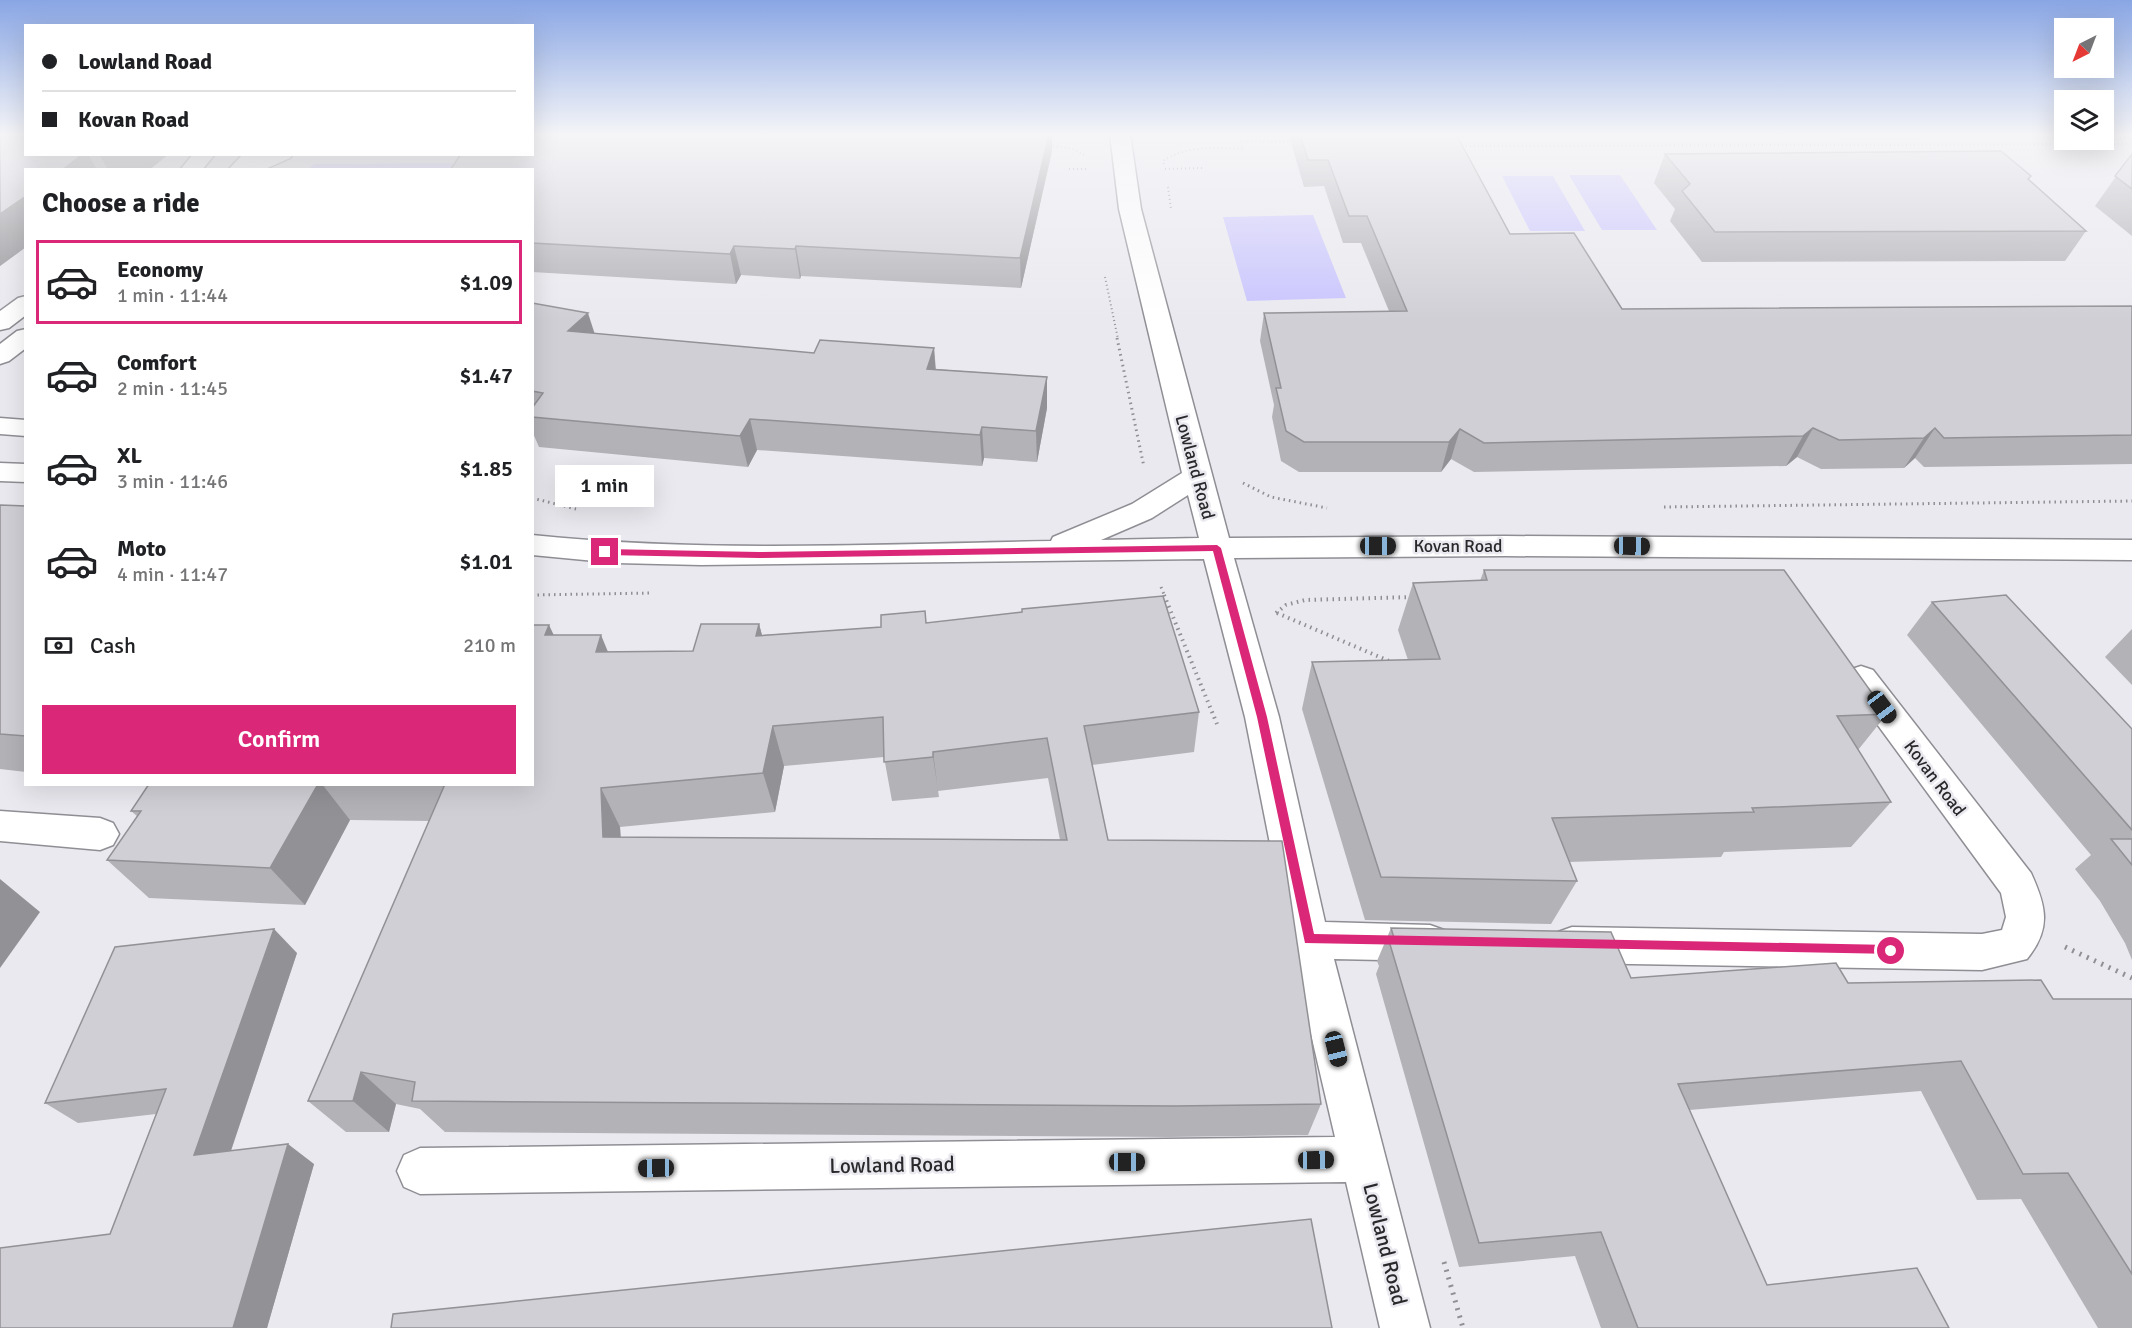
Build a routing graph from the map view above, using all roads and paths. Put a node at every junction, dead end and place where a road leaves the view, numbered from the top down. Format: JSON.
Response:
{"nodes":[{"id":1,"x":1129,"y":196,"type":"edge"},
{"id":2,"x":1169,"y":196,"type":"edge"},
{"id":3,"x":1172,"y":215,"type":"dead end"},
{"id":4,"x":1104,"y":271,"type":"dead end"},
{"id":5,"x":24,"y":305,"type":"edge"},
{"id":6,"x":0,"y":323,"type":"edge"},
{"id":7,"x":24,"y":338,"type":"edge"},
{"id":8,"x":0,"y":356,"type":"edge"},
{"id":9,"x":0,"y":426,"type":"edge"},
{"id":10,"x":24,"y":428,"type":"edge"},
{"id":11,"x":0,"y":472,"type":"edge"},
{"id":12,"x":24,"y":473,"type":"edge"},
{"id":13,"x":1197,"y":477,"type":"junction"},
{"id":14,"x":1241,"y":482,"type":"dead end"},
{"id":15,"x":2132,"y":501,"type":"edge"},
{"id":16,"x":1659,"y":507,"type":"dead end"},
{"id":17,"x":1328,"y":508,"type":"dead end"},
{"id":18,"x":1142,"y":511,"type":"junction"},
{"id":19,"x":534,"y":546,"type":"edge"},
{"id":20,"x":1217,"y":548,"type":"junction"},
{"id":21,"x":1761,"y":548,"type":"junction"},
{"id":22,"x":1150,"y":549,"type":"junction"},
{"id":23,"x":2132,"y":550,"type":"edge"},
{"id":24,"x":1046,"y":552,"type":"junction"},
{"id":25,"x":1782,"y":574,"type":"edge"},
{"id":26,"x":1420,"y":597,"type":"edge"},
{"id":27,"x":1276,"y":613,"type":"junction"},
{"id":28,"x":1272,"y":619,"type":"dead end"},
{"id":29,"x":1842,"y":654,"type":"edge"},
{"id":30,"x":1394,"y":664,"type":"edge"},
{"id":31,"x":1221,"y":735,"type":"dead end"},
{"id":32,"x":0,"y":826,"type":"edge"},
{"id":33,"x":100,"y":834,"type":"dead end"},
{"id":34,"x":2026,"y":929,"type":"junction"},
{"id":35,"x":1309,"y":940,"type":"junction"},
{"id":36,"x":1464,"y":943,"type":"edge"},
{"id":37,"x":1535,"y":945,"type":"edge"},
{"id":38,"x":2132,"y":978,"type":"edge"},
{"id":39,"x":1364,"y":1159,"type":"junction"},
{"id":40,"x":420,"y":1170,"type":"dead end"},
{"id":41,"x":1443,"y":1260,"type":"dead end"},
{"id":42,"x":1405,"y":1328,"type":"edge"},
{"id":43,"x":1463,"y":1328,"type":"edge"}],
"edges":[{"from":1,"to":13,"type":"street","name":"Lowland Road"},
{"from":2,"to":3,"type":"path"},
{"from":4,"to":18,"type":"path"},
{"from":5,"to":6,"type":"street"},
{"from":7,"to":8,"type":"street"},
{"from":9,"to":10,"type":"street"},
{"from":11,"to":12,"type":"street"},
{"from":13,"to":18,"type":"street","name":"Kovan Road"},
{"from":13,"to":20,"type":"street","name":"Lowland Road"},
{"from":14,"to":17,"type":"path"},
{"from":15,"to":16,"type":"path"},
{"from":18,"to":24,"type":"street","name":"Kovan Road"},
{"from":19,"to":24,"type":"street","name":"Kovan Road"},
{"from":20,"to":21,"type":"street","name":"Kovan Road"},
{"from":20,"to":22,"type":"street","name":"Kovan Road"},
{"from":20,"to":35,"type":"street","name":"Lowland Road"},
{"from":21,"to":23,"type":"street","name":"Kovan Road"},
{"from":21,"to":25,"type":"street"},
{"from":22,"to":24,"type":"street","name":"Kovan Road"},
{"from":22,"to":31,"type":"path"},
{"from":26,"to":27,"type":"path"},
{"from":27,"to":28,"type":"path"},
{"from":27,"to":30,"type":"path"},
{"from":29,"to":34,"type":"street","name":"Kovan Road"},
{"from":32,"to":33,"type":"street"},
{"from":34,"to":37,"type":"street"},
{"from":34,"to":38,"type":"path"},
{"from":35,"to":36,"type":"street"},
{"from":35,"to":39,"type":"street","name":"Lowland Road"},
{"from":39,"to":40,"type":"street","name":"Lowland Road"},
{"from":39,"to":42,"type":"street","name":"Lowland Road"},
{"from":41,"to":43,"type":"path"}]}
